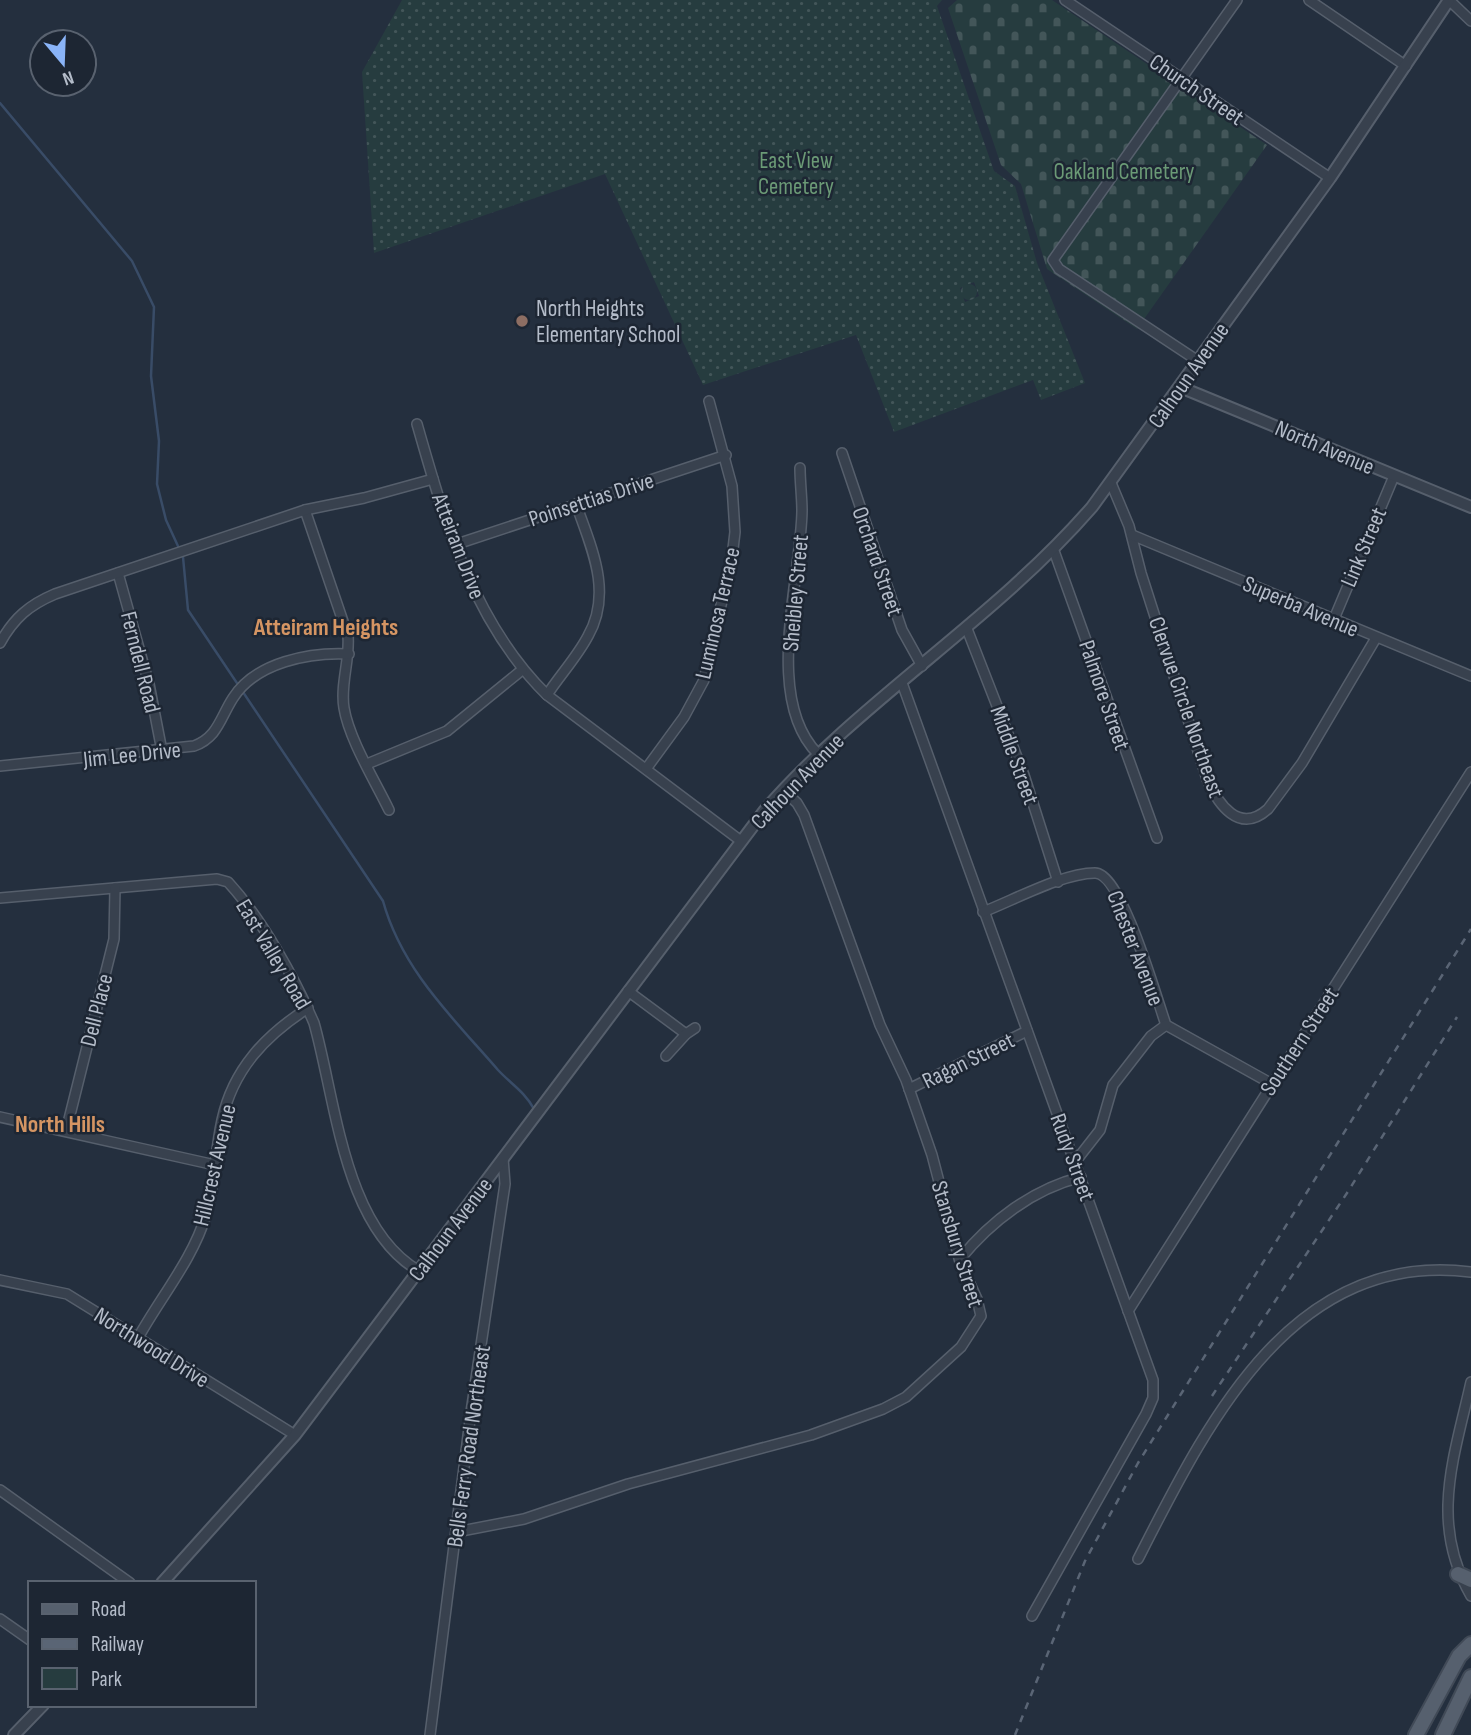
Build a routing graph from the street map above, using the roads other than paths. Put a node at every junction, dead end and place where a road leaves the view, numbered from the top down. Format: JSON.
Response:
{"nodes":[{"id":1,"x":1065,"y":0,"type":"edge"},
{"id":2,"x":1237,"y":0,"type":"edge"},
{"id":3,"x":1309,"y":0,"type":"edge"},
{"id":4,"x":1449,"y":0,"type":"edge"},
{"id":5,"x":1471,"y":20,"type":"edge"},
{"id":6,"x":1406,"y":65,"type":"junction"},
{"id":7,"x":1181,"y":78,"type":"junction"},
{"id":8,"x":1330,"y":178,"type":"junction"},
{"id":9,"x":1198,"y":361,"type":"junction"},
{"id":10,"x":1180,"y":387,"type":"junction"},
{"id":11,"x":709,"y":401,"type":"dead end"},
{"id":12,"x":418,"y":424,"type":"dead end"},
{"id":13,"x":842,"y":453,"type":"dead end"},
{"id":14,"x":726,"y":455,"type":"junction"},
{"id":15,"x":800,"y":468,"type":"dead end"},
{"id":16,"x":1394,"y":475,"type":"junction"},
{"id":17,"x":433,"y":479,"type":"junction"},
{"id":18,"x":1111,"y":483,"type":"junction"},
{"id":19,"x":576,"y":504,"type":"junction"},
{"id":20,"x":1471,"y":507,"type":"edge"},
{"id":21,"x":305,"y":510,"type":"junction"},
{"id":22,"x":1132,"y":535,"type":"junction"},
{"id":23,"x":457,"y":544,"type":"junction"},
{"id":24,"x":1054,"y":551,"type":"junction"},
{"id":25,"x":118,"y":573,"type":"junction"},
{"id":26,"x":1334,"y":619,"type":"junction"},
{"id":27,"x":967,"y":629,"type":"junction"},
{"id":28,"x":1376,"y":638,"type":"junction"},
{"id":29,"x":0,"y":643,"type":"edge"},
{"id":30,"x":349,"y":654,"type":"junction"},
{"id":31,"x":922,"y":667,"type":"junction"},
{"id":32,"x":522,"y":670,"type":"junction"},
{"id":33,"x":1471,"y":676,"type":"edge"},
{"id":34,"x":902,"y":683,"type":"junction"},
{"id":35,"x":547,"y":695,"type":"junction"},
{"id":36,"x":162,"y":751,"type":"junction"},
{"id":37,"x":818,"y":754,"type":"junction"},
{"id":38,"x":367,"y":764,"type":"junction"},
{"id":39,"x":0,"y":766,"type":"edge"},
{"id":40,"x":646,"y":769,"type":"junction"},
{"id":41,"x":1471,"y":772,"type":"edge"},
{"id":42,"x":783,"y":790,"type":"junction"},
{"id":43,"x":389,"y":810,"type":"dead end"},
{"id":44,"x":1157,"y":838,"type":"dead end"},
{"id":45,"x":740,"y":841,"type":"junction"},
{"id":46,"x":1058,"y":882,"type":"junction"},
{"id":47,"x":114,"y":888,"type":"junction"},
{"id":48,"x":0,"y":898,"type":"edge"},
{"id":49,"x":983,"y":912,"type":"junction"},
{"id":50,"x":628,"y":991,"type":"junction"},
{"id":51,"x":308,"y":1008,"type":"junction"},
{"id":52,"x":1166,"y":1026,"type":"junction"},
{"id":53,"x":695,"y":1028,"type":"dead end"},
{"id":54,"x":1027,"y":1031,"type":"junction"},
{"id":55,"x":686,"y":1034,"type":"junction"},
{"id":56,"x":666,"y":1056,"type":"dead end"},
{"id":57,"x":1272,"y":1084,"type":"junction"},
{"id":58,"x":909,"y":1089,"type":"junction"},
{"id":59,"x":0,"y":1117,"type":"edge"},
{"id":60,"x":66,"y":1131,"type":"junction"},
{"id":61,"x":503,"y":1158,"type":"junction"},
{"id":62,"x":1075,"y":1162,"type":"junction"},
{"id":63,"x":215,"y":1165,"type":"junction"},
{"id":64,"x":1081,"y":1177,"type":"junction"},
{"id":65,"x":960,"y":1259,"type":"junction"},
{"id":66,"x":419,"y":1271,"type":"junction"},
{"id":67,"x":1471,"y":1272,"type":"edge"},
{"id":68,"x":0,"y":1279,"type":"edge"},
{"id":69,"x":1128,"y":1311,"type":"junction"},
{"id":70,"x":138,"y":1338,"type":"junction"},
{"id":71,"x":1471,"y":1382,"type":"edge"},
{"id":72,"x":295,"y":1435,"type":"junction"},
{"id":73,"x":0,"y":1490,"type":"edge"},
{"id":74,"x":456,"y":1532,"type":"junction"},
{"id":75,"x":1138,"y":1559,"type":"dead end"},
{"id":76,"x":1464,"y":1577,"type":"edge"},
{"id":77,"x":127,"y":1581,"type":"edge"},
{"id":78,"x":164,"y":1581,"type":"edge"},
{"id":79,"x":1471,"y":1596,"type":"edge"},
{"id":80,"x":1032,"y":1616,"type":"dead end"},
{"id":81,"x":0,"y":1619,"type":"edge"},
{"id":82,"x":28,"y":1639,"type":"edge"},
{"id":83,"x":1471,"y":1644,"type":"edge"},
{"id":84,"x":1470,"y":1681,"type":"edge"},
{"id":85,"x":41,"y":1707,"type":"edge"},
{"id":86,"x":13,"y":1735,"type":"edge"},
{"id":87,"x":430,"y":1735,"type":"edge"},
{"id":88,"x":1416,"y":1735,"type":"edge"},
{"id":89,"x":1443,"y":1735,"type":"edge"}],
"edges":[{"from":1,"to":7,"type":"street","name":"Church Street"},
{"from":2,"to":7,"type":"street"},
{"from":3,"to":6,"type":"street"},
{"from":4,"to":5,"type":"street"},
{"from":4,"to":6,"type":"street","name":"Calhoun Avenue"},
{"from":6,"to":8,"type":"street","name":"Calhoun Avenue"},
{"from":7,"to":8,"type":"street","name":"Church Street"},
{"from":7,"to":9,"type":"street"},
{"from":8,"to":9,"type":"street","name":"Calhoun Avenue"},
{"from":9,"to":10,"type":"street","name":"Calhoun Avenue"},
{"from":10,"to":16,"type":"street","name":"North Avenue"},
{"from":10,"to":18,"type":"street","name":"Calhoun Avenue"},
{"from":11,"to":14,"type":"street","name":"Luminosa Terrace"},
{"from":12,"to":17,"type":"street"},
{"from":13,"to":31,"type":"street","name":"Orchard Street"},
{"from":14,"to":19,"type":"street","name":"Poinsettias Drive"},
{"from":14,"to":40,"type":"street","name":"Luminosa Terrace"},
{"from":15,"to":37,"type":"street","name":"Sheibley Street"},
{"from":16,"to":20,"type":"street","name":"North Avenue"},
{"from":16,"to":26,"type":"street","name":"Link Street"},
{"from":17,"to":21,"type":"street","name":"Atteiram Drive"},
{"from":17,"to":23,"type":"street","name":"Atteiram Drive"},
{"from":18,"to":22,"type":"street","name":"Clervue Circle Northeast"},
{"from":18,"to":24,"type":"street","name":"Calhoun Avenue"},
{"from":19,"to":23,"type":"street","name":"Poinsettias Drive"},
{"from":19,"to":35,"type":"street"},
{"from":21,"to":25,"type":"street","name":"Atteiram Drive"},
{"from":21,"to":30,"type":"street"},
{"from":22,"to":26,"type":"street","name":"Superba Avenue"},
{"from":22,"to":28,"type":"street","name":"Clervue Circle Northeast"},
{"from":23,"to":32,"type":"street","name":"Atteiram Drive"},
{"from":24,"to":27,"type":"street","name":"Calhoun Avenue"},
{"from":24,"to":44,"type":"street","name":"Palmore Street"},
{"from":25,"to":29,"type":"street","name":"Atteiram Drive"},
{"from":25,"to":36,"type":"street","name":"Ferndell Road"},
{"from":26,"to":28,"type":"street","name":"Superba Avenue"},
{"from":27,"to":31,"type":"street","name":"Calhoun Avenue"},
{"from":27,"to":46,"type":"street","name":"Middle Street"},
{"from":28,"to":33,"type":"street","name":"Superba Avenue"},
{"from":30,"to":36,"type":"street","name":"Jim Lee Drive"},
{"from":30,"to":38,"type":"street"},
{"from":31,"to":34,"type":"street","name":"Calhoun Avenue"},
{"from":32,"to":35,"type":"street","name":"Atteiram Drive"},
{"from":32,"to":38,"type":"street"},
{"from":34,"to":37,"type":"street","name":"Calhoun Avenue"},
{"from":34,"to":49,"type":"street","name":"Rudy Street"},
{"from":35,"to":40,"type":"street","name":"Atteiram Drive"},
{"from":36,"to":39,"type":"street","name":"Jim Lee Drive"},
{"from":37,"to":42,"type":"street","name":"Calhoun Avenue"},
{"from":38,"to":43,"type":"street"},
{"from":40,"to":45,"type":"street","name":"Atteiram Drive"},
{"from":41,"to":57,"type":"street","name":"Southern Street"},
{"from":42,"to":45,"type":"street","name":"Calhoun Avenue"},
{"from":42,"to":58,"type":"street","name":"Stansbury Street"},
{"from":45,"to":50,"type":"street","name":"Calhoun Avenue"},
{"from":46,"to":49,"type":"street"},
{"from":46,"to":52,"type":"street","name":"Chester Avenue"},
{"from":47,"to":48,"type":"street","name":"East Valley Road"},
{"from":47,"to":51,"type":"street","name":"East Valley Road"},
{"from":47,"to":60,"type":"street","name":"Dell Place"},
{"from":49,"to":54,"type":"street","name":"Rudy Street"},
{"from":50,"to":55,"type":"street"},
{"from":50,"to":61,"type":"street","name":"Calhoun Avenue"},
{"from":51,"to":63,"type":"street","name":"Hillcrest Avenue"},
{"from":51,"to":66,"type":"street","name":"East Valley Road"},
{"from":52,"to":57,"type":"street","name":"Chester Avenue"},
{"from":52,"to":62,"type":"street"},
{"from":53,"to":55,"type":"street"},
{"from":54,"to":58,"type":"street","name":"Ragan Street"},
{"from":54,"to":62,"type":"street","name":"Rudy Street"},
{"from":55,"to":56,"type":"street"},
{"from":57,"to":69,"type":"street","name":"Southern Street"},
{"from":58,"to":65,"type":"street","name":"Stansbury Street"},
{"from":59,"to":60,"type":"street"},
{"from":60,"to":63,"type":"street"},
{"from":61,"to":66,"type":"street","name":"Calhoun Avenue"},
{"from":61,"to":74,"type":"street","name":"Bells Ferry Road Northeast"},
{"from":62,"to":64,"type":"street","name":"Rudy Street"},
{"from":63,"to":70,"type":"street","name":"Hillcrest Avenue"},
{"from":64,"to":65,"type":"street"},
{"from":64,"to":69,"type":"street","name":"Rudy Street"},
{"from":65,"to":74,"type":"street","name":"Stansbury Street"},
{"from":66,"to":72,"type":"street","name":"Calhoun Avenue"},
{"from":67,"to":75,"type":"street"},
{"from":68,"to":70,"type":"street","name":"Northwood Drive"},
{"from":69,"to":80,"type":"street","name":"Rudy Street"},
{"from":70,"to":72,"type":"street","name":"Northwood Drive"},
{"from":71,"to":76,"type":"street"},
{"from":72,"to":78,"type":"street","name":"Calhoun Avenue"},
{"from":73,"to":77,"type":"street"},
{"from":74,"to":87,"type":"street","name":"Bells Ferry Road Northeast"},
{"from":76,"to":79,"type":"street"},
{"from":81,"to":82,"type":"street"},
{"from":83,"to":88,"type":"main road"},
{"from":84,"to":89,"type":"main road"},
{"from":85,"to":86,"type":"street"}]}
